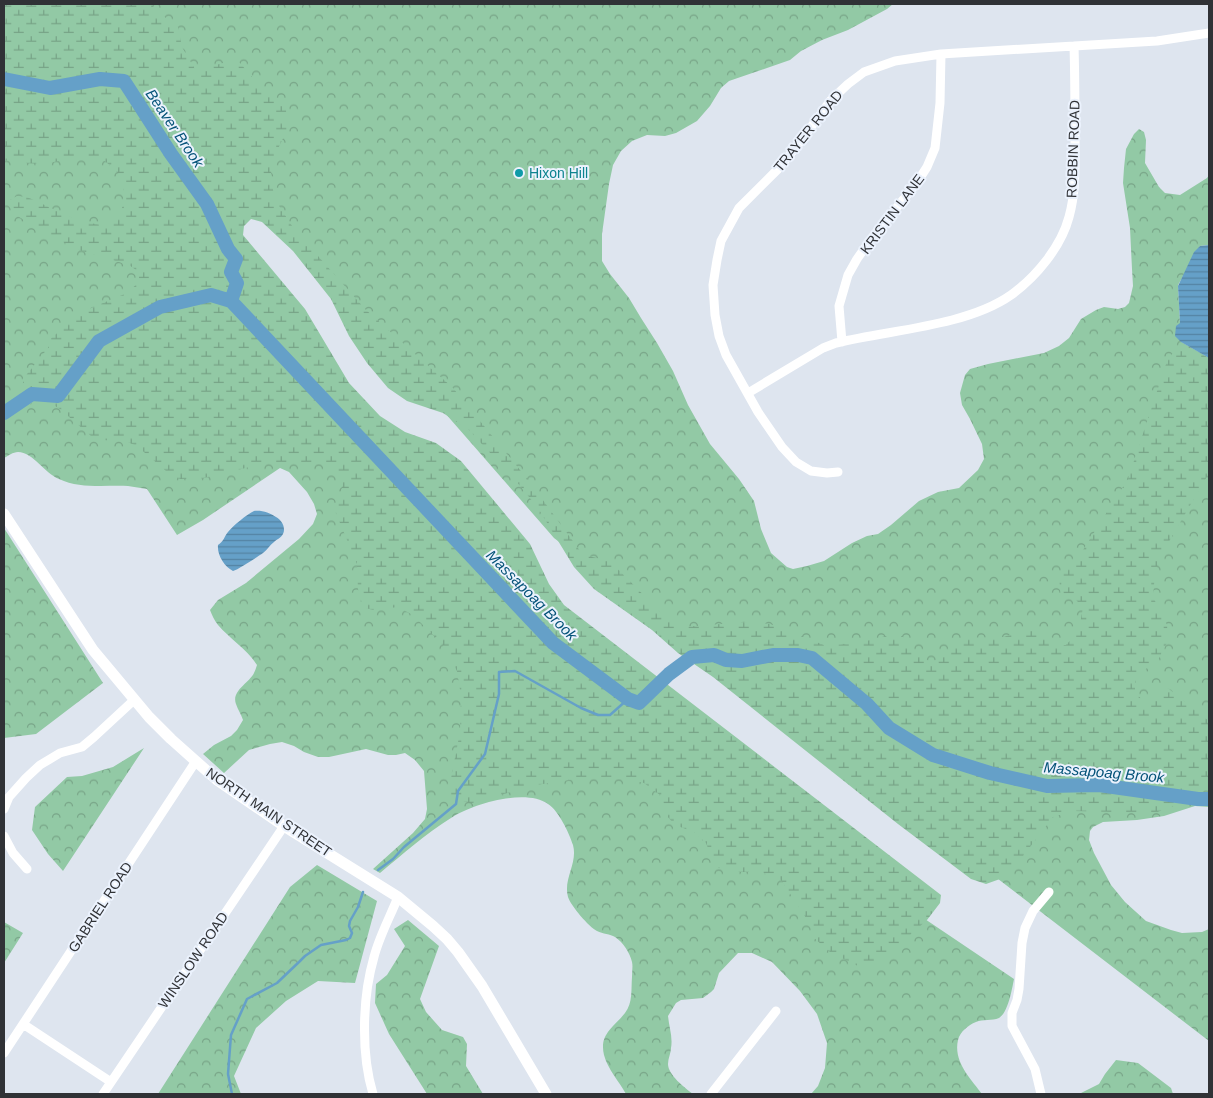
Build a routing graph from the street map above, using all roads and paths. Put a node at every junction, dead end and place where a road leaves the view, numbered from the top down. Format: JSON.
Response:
{"nodes":[{"id":1,"x":1209,"y":33,"type":"edge"},
{"id":2,"x":1074,"y":46,"type":"junction"},
{"id":3,"x":940,"y":54,"type":"junction"},
{"id":4,"x":842,"y":342,"type":"junction"},
{"id":5,"x":748,"y":393,"type":"junction"},
{"id":6,"x":838,"y":472,"type":"dead end"},
{"id":7,"x":4,"y":514,"type":"edge"},
{"id":8,"x":134,"y":700,"type":"junction"},
{"id":9,"x":196,"y":761,"type":"junction"},
{"id":10,"x":4,"y":809,"type":"edge"},
{"id":11,"x":284,"y":826,"type":"junction"},
{"id":12,"x":4,"y":836,"type":"edge"},
{"id":13,"x":27,"y":869,"type":"dead end"},
{"id":14,"x":1049,"y":892,"type":"dead end"},
{"id":15,"x":398,"y":897,"type":"junction"},
{"id":16,"x":776,"y":1011,"type":"dead end"},
{"id":17,"x":23,"y":1024,"type":"junction"},
{"id":18,"x":4,"y":1053,"type":"edge"},
{"id":19,"x":111,"y":1082,"type":"junction"},
{"id":20,"x":102,"y":1094,"type":"edge"},
{"id":21,"x":373,"y":1094,"type":"edge"},
{"id":22,"x":546,"y":1094,"type":"edge"},
{"id":23,"x":711,"y":1094,"type":"edge"},
{"id":24,"x":1040,"y":1094,"type":"edge"}],
"edges":[{"from":1,"to":2,"type":"street","name":"TRAYER ROAD"},
{"from":2,"to":3,"type":"street","name":"TRAYER ROAD"},
{"from":2,"to":4,"type":"street","name":"ROBBIN ROAD"},
{"from":3,"to":4,"type":"street","name":"KRISTIN LANE"},
{"from":3,"to":5,"type":"street","name":"TRAYER ROAD"},
{"from":4,"to":5,"type":"street","name":"ROBBIN ROAD"},
{"from":5,"to":6,"type":"street","name":"TRAYER ROAD"},
{"from":7,"to":8,"type":"main road","name":"NORTH MAIN STREET"},
{"from":8,"to":9,"type":"main road","name":"NORTH MAIN STREET"},
{"from":8,"to":10,"type":"street"},
{"from":9,"to":11,"type":"main road","name":"NORTH MAIN STREET"},
{"from":9,"to":17,"type":"street","name":"GABRIEL ROAD"},
{"from":11,"to":15,"type":"main road","name":"NORTH MAIN STREET"},
{"from":11,"to":19,"type":"street","name":"WINSLOW ROAD"},
{"from":12,"to":13,"type":"street"},
{"from":14,"to":24,"type":"street"},
{"from":15,"to":21,"type":"street"},
{"from":15,"to":22,"type":"main road","name":"NORTH MAIN STREET"},
{"from":16,"to":23,"type":"street"},
{"from":17,"to":18,"type":"street","name":"GABRIEL ROAD"},
{"from":17,"to":19,"type":"street"},
{"from":19,"to":20,"type":"street","name":"WINSLOW ROAD"}]}
